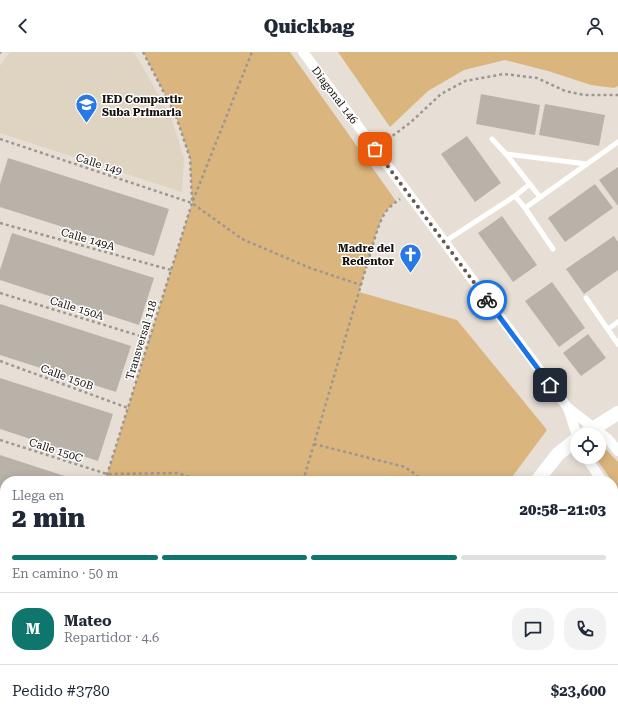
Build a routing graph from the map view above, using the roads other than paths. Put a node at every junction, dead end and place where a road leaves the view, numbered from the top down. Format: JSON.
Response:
{"nodes":[{"id":1,"x":302,"y":52,"type":"edge"},
{"id":2,"x":492,"y":139,"type":"dead end"},
{"id":3,"x":618,"y":142,"type":"edge"},
{"id":4,"x":506,"y":154,"type":"junction"},
{"id":5,"x":587,"y":164,"type":"junction"},
{"id":6,"x":530,"y":184,"type":"junction"},
{"id":7,"x":515,"y":196,"type":"junction"},
{"id":8,"x":540,"y":197,"type":"junction"},
{"id":9,"x":525,"y":208,"type":"junction"},
{"id":10,"x":444,"y":242,"type":"junction"},
{"id":11,"x":553,"y":249,"type":"dead end"},
{"id":12,"x":586,"y":298,"type":"dead end"},
{"id":13,"x":618,"y":322,"type":"edge"},
{"id":14,"x":608,"y":329,"type":"junction"},
{"id":15,"x":618,"y":344,"type":"edge"},
{"id":16,"x":568,"y":408,"type":"junction"},
{"id":17,"x":618,"y":413,"type":"edge"},
{"id":18,"x":574,"y":428,"type":"edge"},
{"id":19,"x":586,"y":428,"type":"edge"},
{"id":20,"x":595,"y":428,"type":"edge"},
{"id":21,"x":606,"y":438,"type":"edge"},
{"id":22,"x":570,"y":444,"type":"edge"},
{"id":23,"x":618,"y":451,"type":"edge"},
{"id":24,"x":591,"y":464,"type":"edge"},
{"id":25,"x":541,"y":476,"type":"edge"},
{"id":26,"x":599,"y":476,"type":"edge"}],
"edges":[{"from":1,"to":10,"type":"street","name":"Diagonal 146"},
{"from":2,"to":4,"type":"lane"},
{"from":3,"to":5,"type":"lane"},
{"from":4,"to":5,"type":"lane"},
{"from":4,"to":6,"type":"lane"},
{"from":5,"to":8,"type":"lane"},
{"from":6,"to":7,"type":"lane"},
{"from":6,"to":8,"type":"lane"},
{"from":7,"to":9,"type":"lane"},
{"from":7,"to":10,"type":"lane"},
{"from":8,"to":9,"type":"lane"},
{"from":9,"to":11,"type":"lane"},
{"from":10,"to":16,"type":"street","name":"Diagonal 146"},
{"from":12,"to":14,"type":"lane"},
{"from":13,"to":14,"type":"lane"},
{"from":14,"to":15,"type":"lane"},
{"from":16,"to":18,"type":"street","name":"Diagonal 146"},
{"from":16,"to":19,"type":"street","name":"Diagonal 146"},
{"from":17,"to":20,"type":"street"},
{"from":21,"to":23,"type":"street","name":"Diagonal 146"},
{"from":22,"to":25,"type":"street"},
{"from":24,"to":26,"type":"street"}]}
